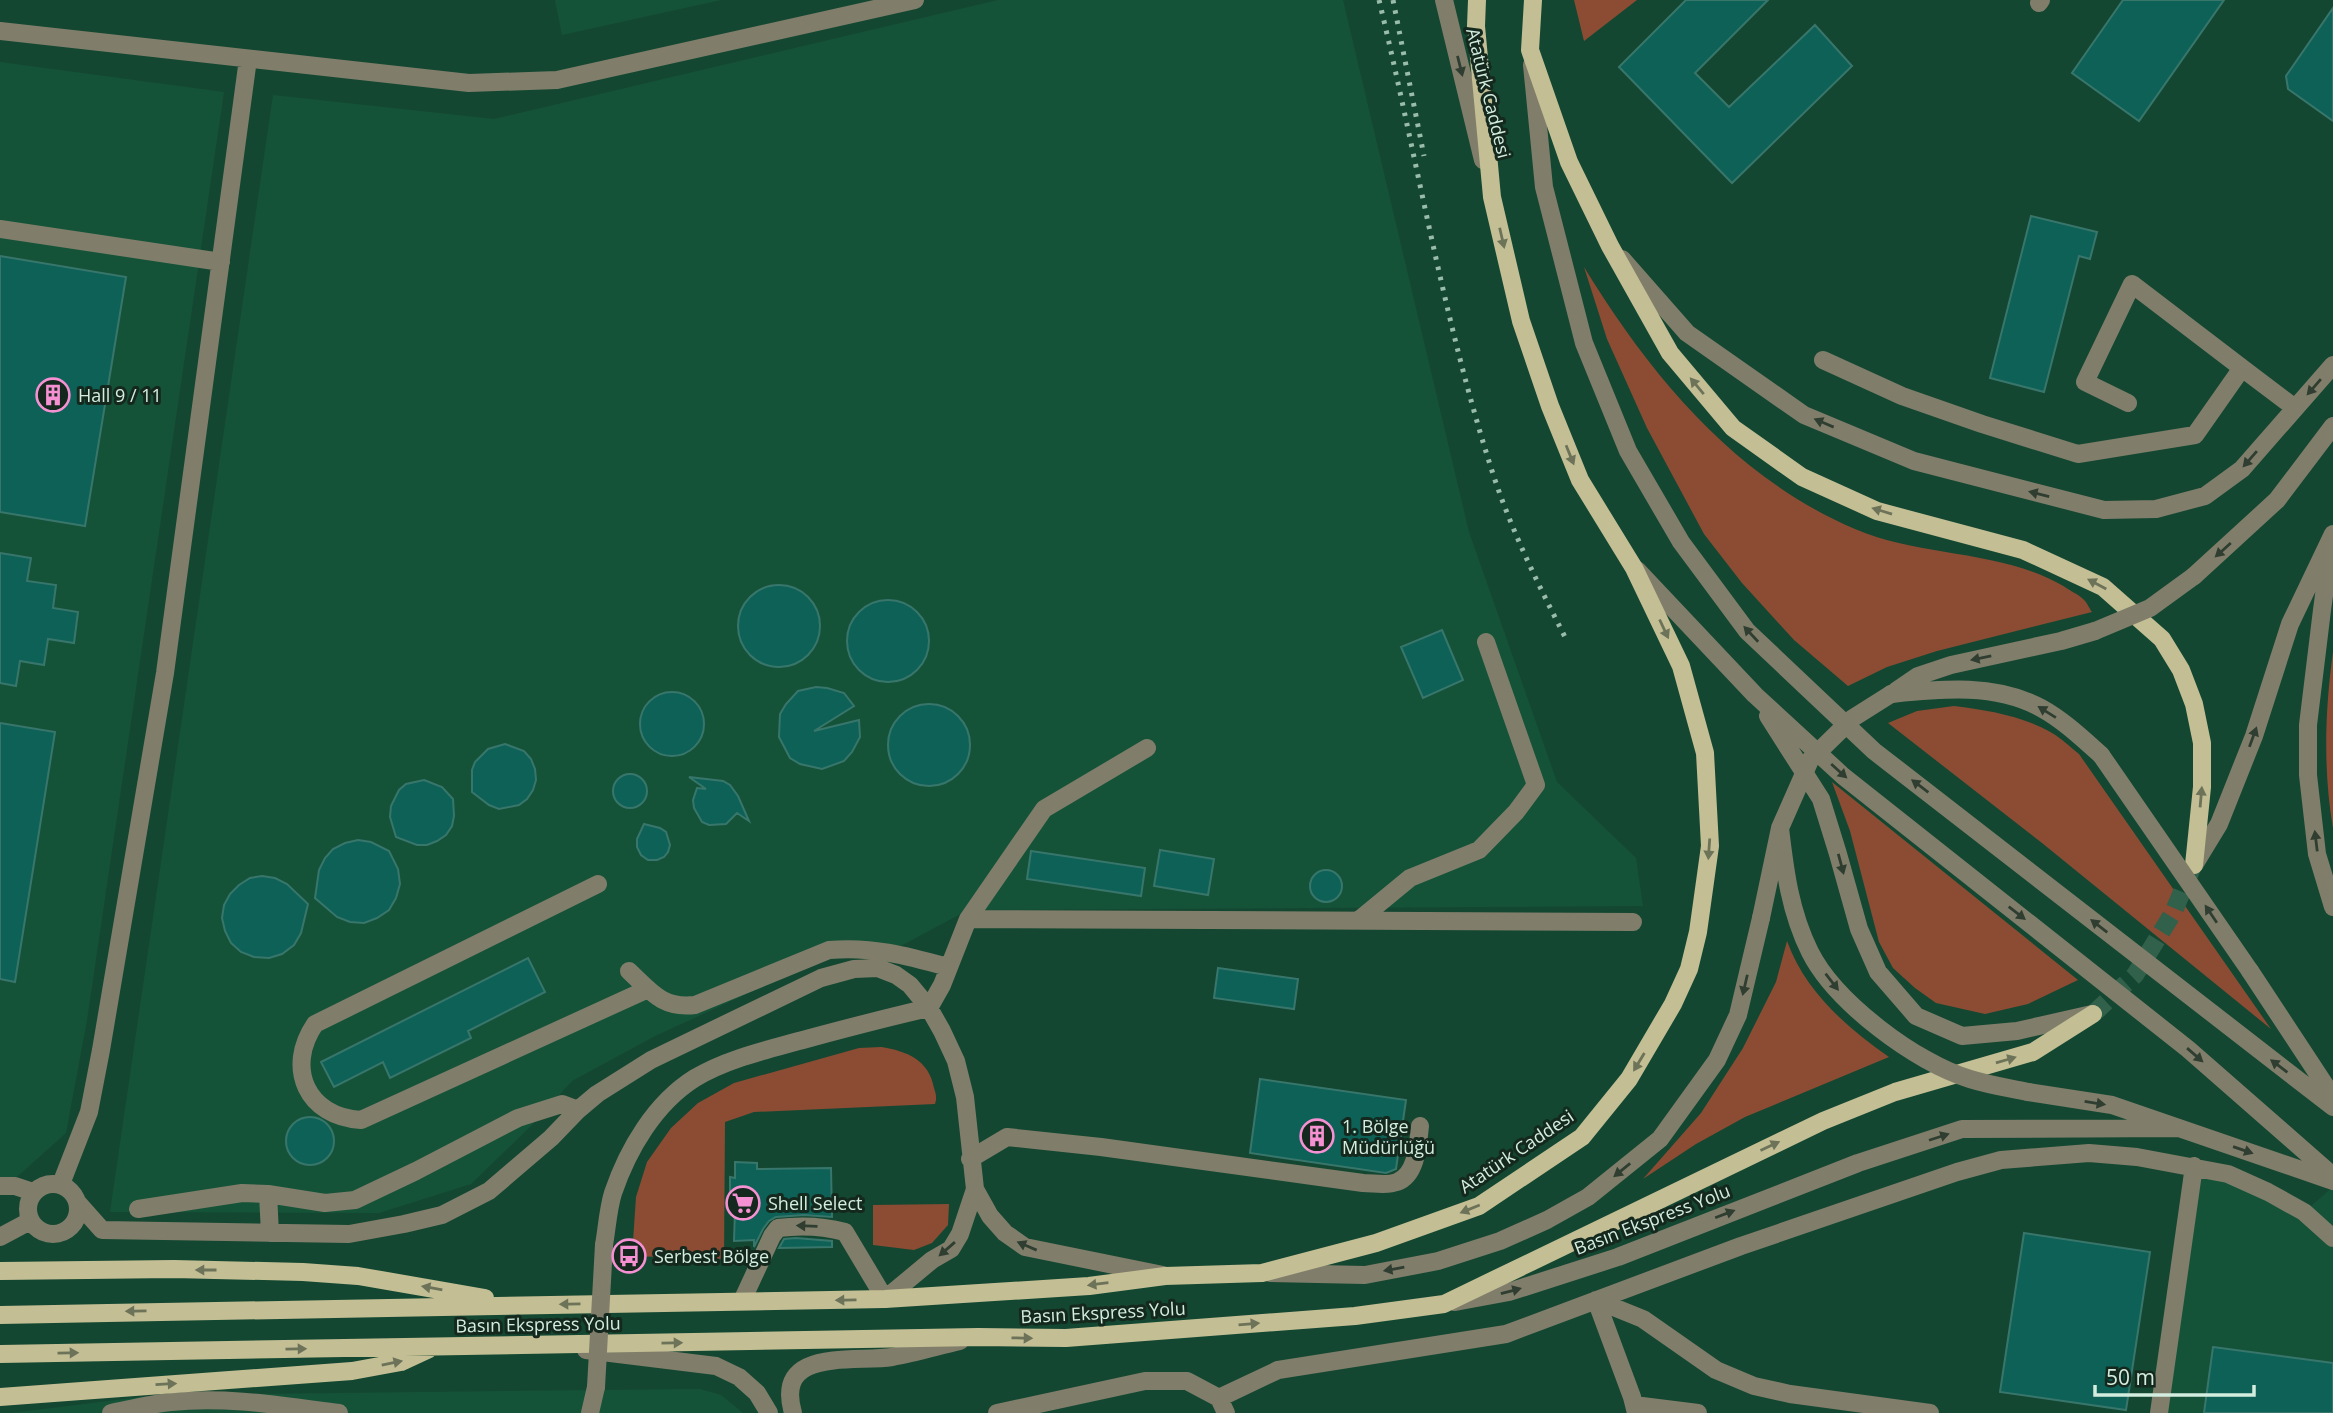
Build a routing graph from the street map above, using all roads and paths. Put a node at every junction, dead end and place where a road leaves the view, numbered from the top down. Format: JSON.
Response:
{"nodes":[{"id":1,"x":915,"y":0,"type":"edge"},
{"id":2,"x":1444,"y":0,"type":"edge"},
{"id":3,"x":1477,"y":0,"type":"edge"},
{"id":4,"x":1533,"y":0,"type":"edge"},
{"id":5,"x":0,"y":31,"type":"edge"},
{"id":6,"x":1530,"y":50,"type":"junction"},
{"id":7,"x":248,"y":58,"type":"junction"},
{"id":8,"x":1492,"y":197,"type":"junction"},
{"id":9,"x":0,"y":229,"type":"edge"},
{"id":10,"x":1610,"y":246,"type":"junction"},
{"id":11,"x":221,"y":262,"type":"junction"},
{"id":12,"x":1823,"y":360,"type":"dead end"},
{"id":13,"x":2333,"y":365,"type":"edge"},
{"id":14,"x":2242,"y":368,"type":"junction"},
{"id":15,"x":2128,"y":403,"type":"dead end"},
{"id":16,"x":2295,"y":408,"type":"junction"},
{"id":17,"x":2333,"y":426,"type":"edge"},
{"id":18,"x":2333,"y":534,"type":"edge"},
{"id":19,"x":2333,"y":553,"type":"edge"},
{"id":20,"x":1634,"y":568,"type":"junction"},
{"id":21,"x":1486,"y":642,"type":"dead end"},
{"id":22,"x":1891,"y":694,"type":"junction"},
{"id":23,"x":1755,"y":695,"type":"junction"},
{"id":24,"x":1147,"y":748,"type":"dead end"},
{"id":25,"x":1780,"y":828,"type":"junction"},
{"id":26,"x":2194,"y":865,"type":"joint"},
{"id":27,"x":598,"y":884,"type":"dead end"},
{"id":28,"x":2333,"y":907,"type":"edge"},
{"id":29,"x":968,"y":919,"type":"junction"},
{"id":30,"x":1359,"y":920,"type":"junction"},
{"id":31,"x":1633,"y":922,"type":"dead end"},
{"id":32,"x":948,"y":967,"type":"junction"},
{"id":33,"x":629,"y":971,"type":"dead end"},
{"id":34,"x":648,"y":989,"type":"junction"},
{"id":35,"x":929,"y":1008,"type":"junction"},
{"id":36,"x":2093,"y":1014,"type":"joint"},
{"id":37,"x":2333,"y":1097,"type":"edge"},
{"id":38,"x":2333,"y":1107,"type":"edge"},
{"id":39,"x":578,"y":1110,"type":"junction"},
{"id":40,"x":1420,"y":1126,"type":"dead end"},
{"id":41,"x":2178,"y":1128,"type":"junction"},
{"id":42,"x":970,"y":1159,"type":"junction"},
{"id":43,"x":2194,"y":1166,"type":"junction"},
{"id":44,"x":2333,"y":1178,"type":"edge"},
{"id":45,"x":61,"y":1184,"type":"junction"},
{"id":46,"x":0,"y":1186,"type":"edge"},
{"id":47,"x":975,"y":1189,"type":"junction"},
{"id":48,"x":33,"y":1192,"type":"junction"},
{"id":49,"x":268,"y":1194,"type":"junction"},
{"id":50,"x":78,"y":1203,"type":"junction"},
{"id":51,"x":138,"y":1209,"type":"dead end"},
{"id":52,"x":30,"y":1221,"type":"junction"},
{"id":53,"x":270,"y":1233,"type":"junction"},
{"id":54,"x":0,"y":1237,"type":"edge"},
{"id":55,"x":2333,"y":1238,"type":"edge"},
{"id":56,"x":0,"y":1272,"type":"edge"},
{"id":57,"x":1262,"y":1273,"type":"junction"},
{"id":58,"x":1165,"y":1276,"type":"junction"},
{"id":59,"x":885,"y":1299,"type":"junction"},
{"id":60,"x":1596,"y":1300,"type":"junction"},
{"id":61,"x":742,"y":1301,"type":"junction"},
{"id":62,"x":1444,"y":1304,"type":"junction"},
{"id":63,"x":523,"y":1305,"type":"junction"},
{"id":64,"x":0,"y":1315,"type":"edge"},
{"id":65,"x":978,"y":1337,"type":"junction"},
{"id":66,"x":436,"y":1346,"type":"junction"},
{"id":67,"x":555,"y":1346,"type":"junction"},
{"id":68,"x":0,"y":1354,"type":"edge"},
{"id":69,"x":596,"y":1387,"type":"junction"},
{"id":70,"x":0,"y":1397,"type":"edge"},
{"id":71,"x":1222,"y":1406,"type":"edge"},
{"id":72,"x":1635,"y":1409,"type":"edge"},
{"id":73,"x":111,"y":1413,"type":"edge"},
{"id":74,"x":340,"y":1413,"type":"edge"},
{"id":75,"x":590,"y":1413,"type":"edge"},
{"id":76,"x":598,"y":1413,"type":"edge"},
{"id":77,"x":769,"y":1413,"type":"edge"},
{"id":78,"x":793,"y":1413,"type":"edge"},
{"id":79,"x":998,"y":1413,"type":"edge"},
{"id":80,"x":1698,"y":1413,"type":"edge"},
{"id":81,"x":1930,"y":1413,"type":"edge"},
{"id":82,"x":2159,"y":1413,"type":"edge"}],
"edges":[{"from":1,"to":7,"type":"street"},
{"from":2,"to":8,"type":"street","name":"Atatürk Caddesi","one_way":true},
{"from":3,"to":8,"type":"main road","name":"Atatürk Caddesi"},
{"from":4,"to":6,"type":"main road"},
{"from":5,"to":7,"type":"street"},
{"from":6,"to":10,"type":"main road"},
{"from":38,"to":6,"type":"street","one_way":true},
{"from":7,"to":11,"type":"street"},
{"from":8,"to":20,"type":"main road","name":"Atatürk Caddesi","one_way":true},
{"from":9,"to":11,"type":"street"},
{"from":16,"to":10,"type":"street","one_way":true},
{"from":26,"to":10,"type":"main road","one_way":true},
{"from":11,"to":45,"type":"street"},
{"from":12,"to":14,"type":"street"},
{"from":13,"to":16,"type":"street","one_way":true},
{"from":14,"to":15,"type":"street"},
{"from":14,"to":16,"type":"street"},
{"from":17,"to":22,"type":"street","one_way":true,"bridge":true},
{"from":26,"to":18,"type":"street","one_way":true},
{"from":28,"to":19,"type":"street","one_way":true},
{"from":20,"to":23,"type":"street"},
{"from":20,"to":57,"type":"main road","name":"Atatürk Caddesi","one_way":true},
{"from":21,"to":30,"type":"street"},
{"from":22,"to":25,"type":"street","bridge":true},
{"from":37,"to":22,"type":"street","one_way":true,"bridge":true},
{"from":23,"to":36,"type":"street","one_way":true},
{"from":23,"to":44,"type":"street","one_way":true},
{"from":24,"to":29,"type":"street"},
{"from":25,"to":41,"type":"street","one_way":true,"bridge":true},
{"from":25,"to":57,"type":"street","one_way":true,"bridge":true},
{"from":27,"to":34,"type":"street"},
{"from":29,"to":30,"type":"street"},
{"from":29,"to":32,"type":"street"},
{"from":30,"to":31,"type":"street"},
{"from":32,"to":34,"type":"street"},
{"from":32,"to":35,"type":"street"},
{"from":33,"to":34,"type":"street"},
{"from":35,"to":39,"type":"street"},
{"from":35,"to":42,"type":"street"},
{"from":35,"to":69,"type":"street","bridge":true},
{"from":62,"to":36,"type":"main road","one_way":true},
{"from":39,"to":49,"type":"street"},
{"from":39,"to":53,"type":"street"},
{"from":40,"to":42,"type":"street"},
{"from":41,"to":44,"type":"street","one_way":true},
{"from":62,"to":41,"type":"street","name":"Basın Ekspress Yolu","one_way":true},
{"from":42,"to":47,"type":"street"},
{"from":43,"to":55,"type":"street"},
{"from":43,"to":60,"type":"street"},
{"from":43,"to":82,"type":"street"},
{"from":45,"to":48,"type":"street"},
{"from":45,"to":50,"type":"street"},
{"from":46,"to":48,"type":"street"},
{"from":58,"to":47,"type":"street","one_way":true},
{"from":47,"to":59,"type":"street","one_way":true},
{"from":48,"to":52,"type":"street"},
{"from":49,"to":51,"type":"street"},
{"from":49,"to":53,"type":"street"},
{"from":50,"to":52,"type":"street"},
{"from":50,"to":53,"type":"street"},
{"from":52,"to":54,"type":"street"},
{"from":63,"to":56,"type":"main road","one_way":true},
{"from":57,"to":58,"type":"main road","name":"Atatürk Caddesi"},
{"from":58,"to":59,"type":"main road","name":"Basın Ekspress Yolu","one_way":true},
{"from":59,"to":61,"type":"main road","name":"Basın Ekspress Yolu","one_way":true},
{"from":59,"to":61,"type":"street","one_way":true},
{"from":60,"to":71,"type":"street"},
{"from":60,"to":72,"type":"street"},
{"from":60,"to":81,"type":"street"},
{"from":61,"to":63,"type":"main road","name":"Basın Ekspress Yolu","one_way":true},
{"from":65,"to":62,"type":"main road","name":"Basın Ekspress Yolu","one_way":true},
{"from":63,"to":64,"type":"main road","name":"Basın Ekspress Yolu","one_way":true},
{"from":67,"to":65,"type":"main road","name":"Basın Ekspress Yolu","one_way":true},
{"from":65,"to":78,"type":"street"},
{"from":66,"to":67,"type":"main road","name":"Basın Ekspress Yolu"},
{"from":68,"to":66,"type":"main road","name":"Basın Ekspress Yolu","one_way":true},
{"from":70,"to":66,"type":"main road","one_way":true},
{"from":67,"to":77,"type":"street"},
{"from":69,"to":75,"type":"street"},
{"from":69,"to":76,"type":"street"},
{"from":71,"to":79,"type":"street"},
{"from":72,"to":80,"type":"street"},
{"from":73,"to":74,"type":"street"}]}
